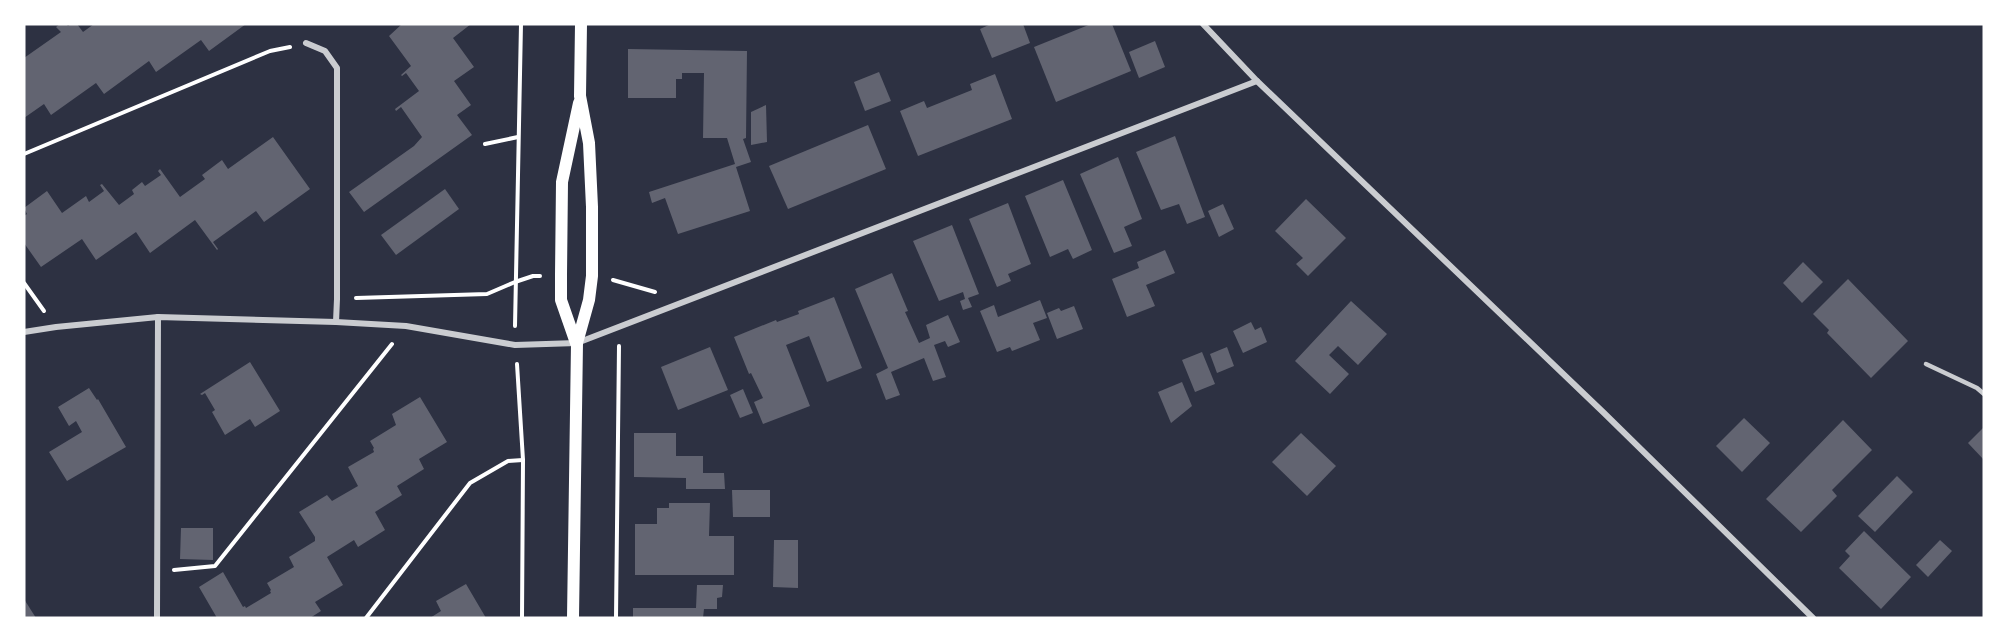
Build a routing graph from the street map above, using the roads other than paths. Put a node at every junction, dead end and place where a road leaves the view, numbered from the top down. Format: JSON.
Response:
{"nodes":[{"id":1,"x":581,"y":24,"type":"edge"},
{"id":2,"x":1203,"y":24,"type":"edge"},
{"id":3,"x":306,"y":43,"type":"road end"},
{"id":4,"x":1257,"y":81,"type":"junction"},
{"id":5,"x":580,"y":96,"type":"junction"},
{"id":6,"x":158,"y":317,"type":"junction"},
{"id":7,"x":336,"y":322,"type":"junction"},
{"id":8,"x":24,"y":332,"type":"edge"},
{"id":9,"x":577,"y":343,"type":"junction"},
{"id":10,"x":1926,"y":364,"type":"dead end"},
{"id":11,"x":1984,"y":394,"type":"edge"},
{"id":12,"x":157,"y":618,"type":"edge"},
{"id":13,"x":573,"y":618,"type":"edge"},
{"id":14,"x":1813,"y":618,"type":"edge"}],
"edges":[{"from":1,"to":5,"type":"main road"},
{"from":2,"to":4,"type":"street"},
{"from":3,"to":7,"type":"street"},
{"from":4,"to":9,"type":"street"},
{"from":4,"to":14,"type":"street"},
{"from":5,"to":9,"type":"main road"},
{"from":5,"to":9,"type":"main road"},
{"from":6,"to":7,"type":"street"},
{"from":6,"to":8,"type":"street"},
{"from":6,"to":12,"type":"street"},
{"from":7,"to":9,"type":"street"},
{"from":9,"to":13,"type":"main road"},
{"from":10,"to":11,"type":"lane"}]}
